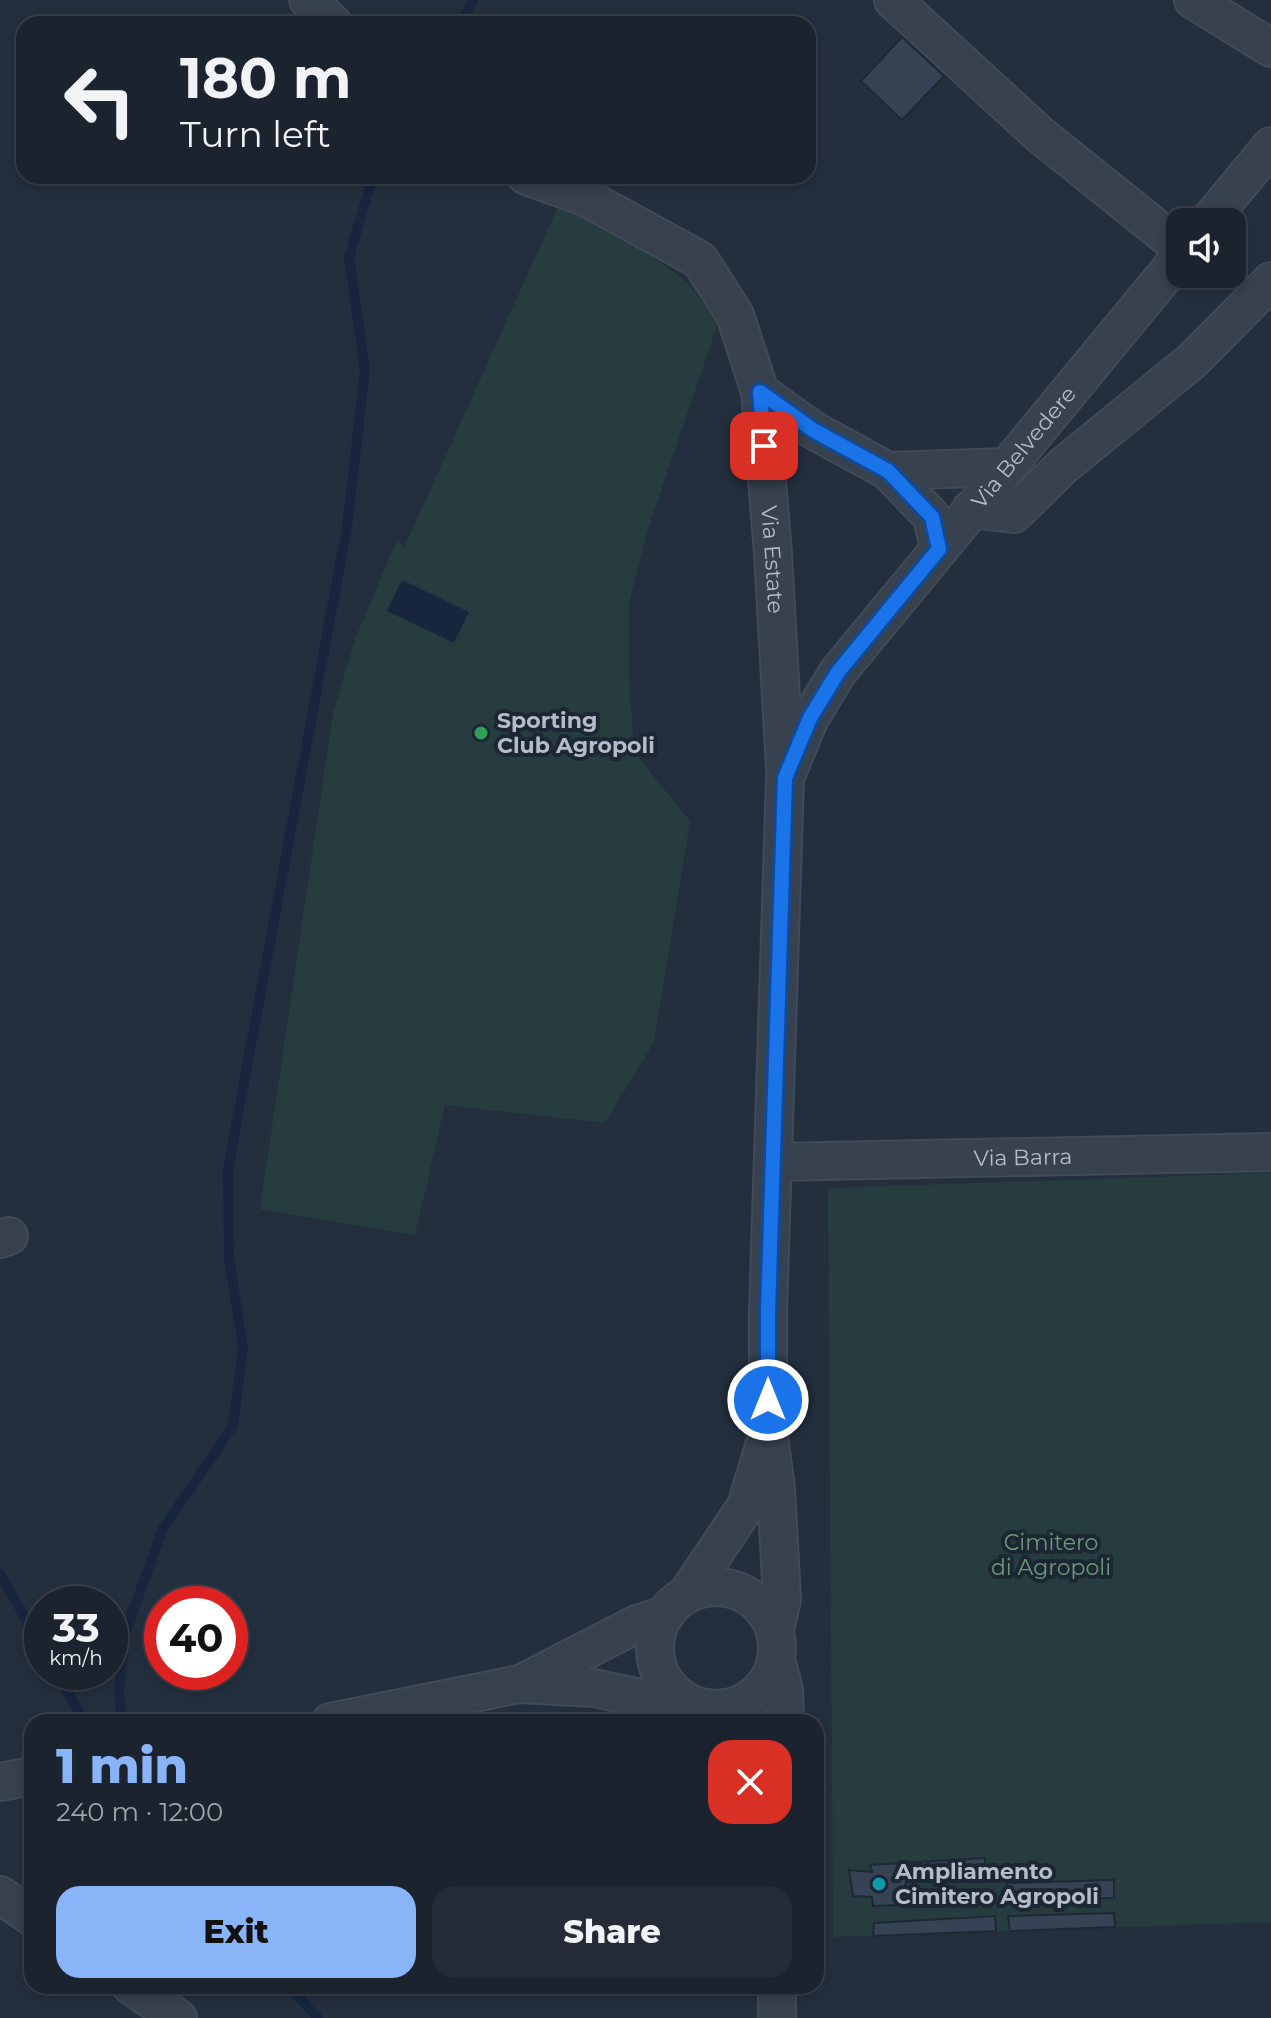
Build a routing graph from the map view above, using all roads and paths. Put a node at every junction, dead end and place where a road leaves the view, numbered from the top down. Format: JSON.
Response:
{"nodes":[{"id":1,"x":308,"y":0,"type":"edge"},
{"id":2,"x":893,"y":0,"type":"edge"},
{"id":3,"x":1193,"y":0,"type":"edge"},
{"id":4,"x":325,"y":16,"type":"edge"},
{"id":5,"x":1271,"y":48,"type":"edge"},
{"id":6,"x":1271,"y":146,"type":"edge"},
{"id":7,"x":548,"y":184,"type":"edge"},
{"id":8,"x":1220,"y":208,"type":"edge"},
{"id":9,"x":1166,"y":236,"type":"edge"},
{"id":10,"x":1166,"y":274,"type":"edge"},
{"id":11,"x":1271,"y":281,"type":"edge"},
{"id":12,"x":760,"y":392,"type":"junction"},
{"id":13,"x":1006,"y":467,"type":"junction"},
{"id":14,"x":888,"y":471,"type":"junction"},
{"id":15,"x":971,"y":509,"type":"junction"},
{"id":16,"x":939,"y":549,"type":"junction"},
{"id":17,"x":785,"y":778,"type":"junction"},
{"id":18,"x":1271,"y":1152,"type":"edge"},
{"id":19,"x":775,"y":1162,"type":"junction"},
{"id":20,"x":768,"y":1429,"type":"junction"},
{"id":21,"x":676,"y":1604,"type":"junction"},
{"id":22,"x":775,"y":1645,"type":"junction"},
{"id":23,"x":519,"y":1684,"type":"junction"},
{"id":24,"x":707,"y":1711,"type":"edge"},
{"id":25,"x":370,"y":1714,"type":"edge"},
{"id":26,"x":785,"y":1714,"type":"edge"},
{"id":27,"x":24,"y":1778,"type":"edge"},
{"id":28,"x":0,"y":1782,"type":"edge"},
{"id":29,"x":0,"y":1895,"type":"edge"},
{"id":30,"x":24,"y":1912,"type":"edge"},
{"id":31,"x":140,"y":1994,"type":"edge"},
{"id":32,"x":777,"y":1994,"type":"edge"},
{"id":33,"x":165,"y":2015,"type":"edge"},
{"id":34,"x":777,"y":2018,"type":"edge"}],
"edges":[{"from":1,"to":4,"type":"street"},
{"from":2,"to":9,"type":"street"},
{"from":3,"to":5,"type":"street"},
{"from":6,"to":8,"type":"street"},
{"from":7,"to":12,"type":"street","name":"Via Estate"},
{"from":10,"to":13,"type":"street","name":"Via Belvedere"},
{"from":11,"to":15,"type":"street"},
{"from":12,"to":14,"type":"street"},
{"from":12,"to":17,"type":"street","name":"Via Estate"},
{"from":13,"to":14,"type":"street"},
{"from":13,"to":15,"type":"street","name":"Via Belvedere"},
{"from":14,"to":16,"type":"street"},
{"from":15,"to":16,"type":"street","name":"Via Belvedere"},
{"from":16,"to":17,"type":"street","name":"Via Belvedere"},
{"from":17,"to":19,"type":"street","name":"Via Belvedere"},
{"from":18,"to":19,"type":"street","name":"Via Barra"},
{"from":19,"to":20,"type":"street","name":"Via Belvedere"},
{"from":20,"to":21,"type":"street"},
{"from":20,"to":22,"type":"street"},
{"from":21,"to":22,"type":"street"},
{"from":21,"to":23,"type":"street"},
{"from":21,"to":24,"type":"street"},
{"from":22,"to":24,"type":"street"},
{"from":22,"to":26,"type":"street"},
{"from":23,"to":24,"type":"street"},
{"from":23,"to":25,"type":"street"},
{"from":27,"to":28,"type":"street"},
{"from":29,"to":30,"type":"street"},
{"from":31,"to":33,"type":"street"},
{"from":32,"to":34,"type":"street"}]}
